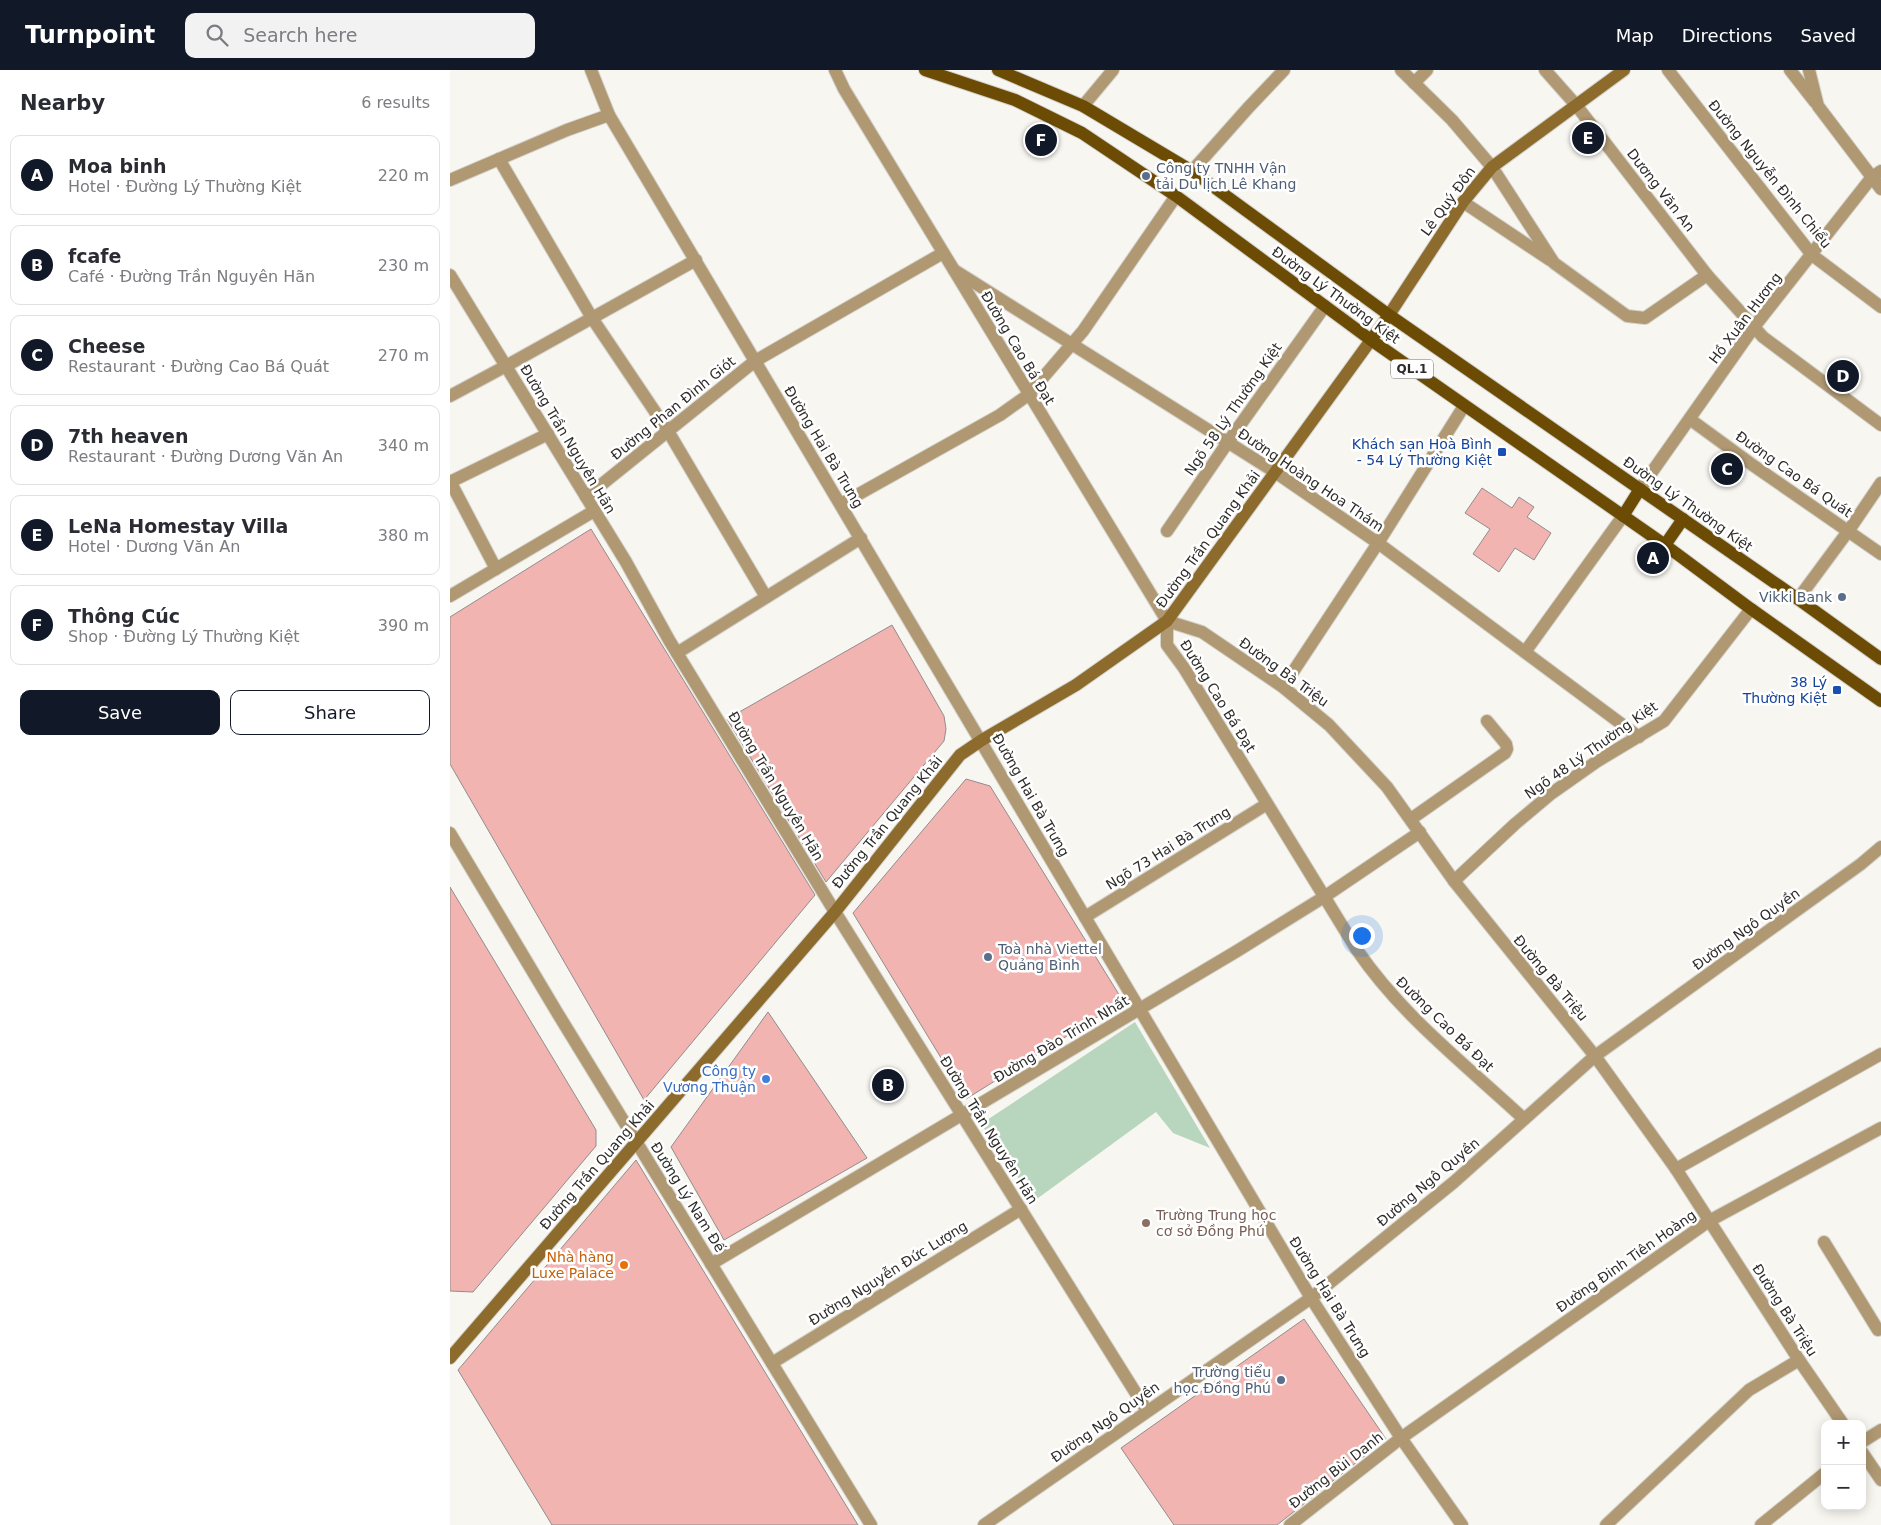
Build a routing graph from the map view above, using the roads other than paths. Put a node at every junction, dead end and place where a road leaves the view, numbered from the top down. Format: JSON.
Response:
{"nodes":[{"id":1,"x":591,"y":70,"type":"edge"},
{"id":2,"x":835,"y":70,"type":"edge"},
{"id":3,"x":926,"y":70,"type":"edge"},
{"id":4,"x":998,"y":70,"type":"edge"},
{"id":5,"x":1112,"y":70,"type":"edge"},
{"id":6,"x":1284,"y":70,"type":"edge"},
{"id":7,"x":1401,"y":70,"type":"edge"},
{"id":8,"x":1427,"y":70,"type":"edge"},
{"id":9,"x":1545,"y":70,"type":"edge"},
{"id":10,"x":1624,"y":70,"type":"edge"},
{"id":11,"x":1668,"y":70,"type":"edge"},
{"id":12,"x":1790,"y":70,"type":"edge"},
{"id":13,"x":1809,"y":70,"type":"edge"},
{"id":14,"x":1414,"y":83,"type":"junction"},
{"id":15,"x":1576,"y":105,"type":"junction"},
{"id":16,"x":1083,"y":106,"type":"junction"},
{"id":17,"x":1818,"y":106,"type":"junction"},
{"id":18,"x":609,"y":116,"type":"junction"},
{"id":19,"x":499,"y":159,"type":"junction"},
{"id":20,"x":1492,"y":167,"type":"junction"},
{"id":21,"x":1192,"y":171,"type":"junction"},
{"id":22,"x":1876,"y":174,"type":"edge"},
{"id":23,"x":450,"y":180,"type":"edge"},
{"id":24,"x":1881,"y":189,"type":"edge"},
{"id":25,"x":1176,"y":196,"type":"junction"},
{"id":26,"x":1463,"y":202,"type":"junction"},
{"id":27,"x":943,"y":254,"type":"junction"},
{"id":28,"x":1812,"y":254,"type":"junction"},
{"id":29,"x":696,"y":260,"type":"junction"},
{"id":30,"x":1554,"y":263,"type":"junction"},
{"id":31,"x":952,"y":268,"type":"junction"},
{"id":32,"x":450,"y":274,"type":"edge"},
{"id":33,"x":1707,"y":275,"type":"junction"},
{"id":34,"x":1325,"y":306,"type":"junction"},
{"id":35,"x":1881,"y":306,"type":"edge"},
{"id":36,"x":1389,"y":315,"type":"junction"},
{"id":37,"x":592,"y":318,"type":"junction"},
{"id":38,"x":1754,"y":327,"type":"junction"},
{"id":39,"x":1371,"y":340,"type":"junction"},
{"id":40,"x":1073,"y":343,"type":"junction"},
{"id":41,"x":755,"y":361,"type":"junction"},
{"id":42,"x":506,"y":366,"type":"junction"},
{"id":43,"x":1028,"y":395,"type":"junction"},
{"id":44,"x":450,"y":396,"type":"edge"},
{"id":45,"x":1464,"y":406,"type":"junction"},
{"id":46,"x":1691,"y":420,"type":"junction"},
{"id":47,"x":1881,"y":425,"type":"edge"},
{"id":48,"x":668,"y":431,"type":"junction"},
{"id":49,"x":548,"y":434,"type":"junction"},
{"id":50,"x":1228,"y":442,"type":"junction"},
{"id":51,"x":1275,"y":472,"type":"junction"},
{"id":52,"x":450,"y":482,"type":"edge"},
{"id":53,"x":1881,"y":483,"type":"edge"},
{"id":54,"x":1640,"y":490,"type":"junction"},
{"id":55,"x":586,"y":497,"type":"junction"},
{"id":56,"x":841,"y":504,"type":"junction"},
{"id":57,"x":594,"y":511,"type":"junction"},
{"id":58,"x":1622,"y":516,"type":"junction"},
{"id":59,"x":1683,"y":519,"type":"junction"},
{"id":60,"x":1849,"y":530,"type":"junction"},
{"id":61,"x":1167,"y":531,"type":"dead end"},
{"id":62,"x":861,"y":538,"type":"junction"},
{"id":63,"x":1378,"y":543,"type":"junction"},
{"id":64,"x":1665,"y":545,"type":"junction"},
{"id":65,"x":1881,"y":554,"type":"edge"},
{"id":66,"x":496,"y":569,"type":"junction"},
{"id":67,"x":450,"y":596,"type":"edge"},
{"id":68,"x":766,"y":597,"type":"junction"},
{"id":69,"x":1798,"y":599,"type":"junction"},
{"id":70,"x":1751,"y":609,"type":"junction"},
{"id":71,"x":1167,"y":620,"type":"junction"},
{"id":72,"x":1525,"y":652,"type":"junction"},
{"id":73,"x":677,"y":653,"type":"junction"},
{"id":74,"x":1881,"y":659,"type":"edge"},
{"id":75,"x":1283,"y":687,"type":"junction"},
{"id":76,"x":1881,"y":701,"type":"edge"},
{"id":77,"x":1486,"y":721,"type":"dead end"},
{"id":78,"x":1639,"y":737,"type":"junction"},
{"id":79,"x":982,"y":740,"type":"junction"},
{"id":80,"x":1267,"y":804,"type":"junction"},
{"id":81,"x":1411,"y":819,"type":"junction"},
{"id":82,"x":1420,"y":832,"type":"junction"},
{"id":83,"x":450,"y":833,"type":"edge"},
{"id":84,"x":1881,"y":847,"type":"edge"},
{"id":85,"x":1454,"y":882,"type":"junction"},
{"id":86,"x":1324,"y":897,"type":"junction"},
{"id":87,"x":835,"y":912,"type":"junction"},
{"id":88,"x":1085,"y":917,"type":"junction"},
{"id":89,"x":1139,"y":1010,"type":"junction"},
{"id":90,"x":1881,"y":1054,"type":"edge"},
{"id":91,"x":1596,"y":1056,"type":"junction"},
{"id":92,"x":962,"y":1115,"type":"junction"},
{"id":93,"x":1524,"y":1119,"type":"junction"},
{"id":94,"x":1881,"y":1128,"type":"edge"},
{"id":95,"x":637,"y":1142,"type":"junction"},
{"id":96,"x":1676,"y":1169,"type":"junction"},
{"id":97,"x":1021,"y":1209,"type":"junction"},
{"id":98,"x":1709,"y":1221,"type":"junction"},
{"id":99,"x":1824,"y":1242,"type":"dead end"},
{"id":100,"x":711,"y":1264,"type":"junction"},
{"id":101,"x":1311,"y":1298,"type":"junction"},
{"id":102,"x":1878,"y":1330,"type":"dead end"},
{"id":103,"x":450,"y":1358,"type":"edge"},
{"id":104,"x":1799,"y":1360,"type":"junction"},
{"id":105,"x":772,"y":1363,"type":"junction"},
{"id":106,"x":1147,"y":1411,"type":"junction"},
{"id":107,"x":1840,"y":1420,"type":"edge"},
{"id":108,"x":1881,"y":1430,"type":"edge"},
{"id":109,"x":1401,"y":1438,"type":"junction"},
{"id":110,"x":1866,"y":1439,"type":"edge"},
{"id":111,"x":1866,"y":1458,"type":"edge"},
{"id":112,"x":1821,"y":1476,"type":"edge"},
{"id":113,"x":1881,"y":1480,"type":"edge"},
{"id":114,"x":871,"y":1525,"type":"edge"},
{"id":115,"x":984,"y":1525,"type":"edge"},
{"id":116,"x":1290,"y":1525,"type":"edge"},
{"id":117,"x":1462,"y":1525,"type":"edge"},
{"id":118,"x":1606,"y":1525,"type":"edge"},
{"id":119,"x":1761,"y":1525,"type":"edge"}],
"edges":[{"from":1,"to":18,"type":"street","name":"Đường Hai Bà Trưng"},
{"from":2,"to":27,"type":"street","name":"Đường Cao Bá Đạt"},
{"from":3,"to":25,"type":"main road","name":"Đường Lý Thường Kiệt","number":"QL.1"},
{"from":4,"to":16,"type":"main road","name":"Đường Lý Thường Kiệt","number":"QL.1"},
{"from":5,"to":16,"type":"street"},
{"from":6,"to":21,"type":"street"},
{"from":7,"to":14,"type":"street"},
{"from":8,"to":14,"type":"street"},
{"from":9,"to":15,"type":"street","name":"Dương Văn An"},
{"from":10,"to":15,"type":"main road","name":"Lê Quý Đôn"},
{"from":11,"to":28,"type":"street","name":"Đường Nguyễn Đình Chiểu"},
{"from":12,"to":17,"type":"street"},
{"from":13,"to":17,"type":"street"},
{"from":14,"to":20,"type":"street"},
{"from":15,"to":20,"type":"main road","name":"Lê Quý Đôn"},
{"from":15,"to":33,"type":"street","name":"Dương Văn An"},
{"from":16,"to":21,"type":"main road","name":"Đường Lý Thường Kiệt","number":"QL.1"},
{"from":17,"to":22,"type":"street"},
{"from":18,"to":19,"type":"street"},
{"from":18,"to":29,"type":"street","name":"Đường Hai Bà Trưng"},
{"from":19,"to":23,"type":"street"},
{"from":19,"to":37,"type":"street"},
{"from":20,"to":26,"type":"main road","name":"Lê Quý Đôn"},
{"from":20,"to":30,"type":"street"},
{"from":21,"to":36,"type":"main road","name":"Đường Lý Thường Kiệt","number":"QL.1"},
{"from":22,"to":24,"type":"street"},
{"from":22,"to":28,"type":"street","name":"Hồ Xuân Hương"},
{"from":25,"to":34,"type":"main road","name":"Đường Lý Thường Kiệt","number":"QL.1"},
{"from":25,"to":40,"type":"street"},
{"from":26,"to":30,"type":"street"},
{"from":26,"to":36,"type":"main road","name":"Lê Quý Đôn"},
{"from":27,"to":31,"type":"street","name":"Đường Cao Bá Đạt"},
{"from":27,"to":41,"type":"street","name":"Đường Phan Đình Giót"},
{"from":28,"to":35,"type":"street","name":"Đường Nguyễn Đình Chiểu"},
{"from":28,"to":38,"type":"street","name":"Hồ Xuân Hương"},
{"from":29,"to":37,"type":"street"},
{"from":29,"to":41,"type":"street","name":"Đường Hai Bà Trưng"},
{"from":30,"to":33,"type":"street"},
{"from":31,"to":40,"type":"street","name":"Đường Hoàng Hoa Thám"},
{"from":31,"to":43,"type":"street","name":"Đường Cao Bá Đạt"},
{"from":32,"to":42,"type":"street","name":"Đường Trần Nguyên Hãn"},
{"from":33,"to":38,"type":"street","name":"Dương Văn An"},
{"from":34,"to":39,"type":"main road","name":"Đường Lý Thường Kiệt","number":"QL.1"},
{"from":34,"to":50,"type":"street","name":"Ngõ 58 Lý Thường Kiệt"},
{"from":36,"to":39,"type":"main road"},
{"from":36,"to":54,"type":"main road","name":"Đường Lý Thường Kiệt","number":"QL.1"},
{"from":37,"to":42,"type":"street"},
{"from":37,"to":48,"type":"street"},
{"from":38,"to":46,"type":"street","name":"Hồ Xuân Hương"},
{"from":38,"to":47,"type":"street","name":"Dương Văn An"},
{"from":39,"to":45,"type":"main road","name":"Đường Lý Thường Kiệt","number":"QL.1"},
{"from":39,"to":51,"type":"main road","name":"Đường Trần Quang Khải"},
{"from":40,"to":43,"type":"street"},
{"from":40,"to":50,"type":"street","name":"Đường Hoàng Hoa Thám"},
{"from":41,"to":48,"type":"street","name":"Đường Phan Đình Giót"},
{"from":41,"to":56,"type":"street","name":"Đường Hai Bà Trưng"},
{"from":42,"to":44,"type":"street"},
{"from":42,"to":49,"type":"street","name":"Đường Trần Nguyên Hãn"},
{"from":43,"to":56,"type":"street"},
{"from":43,"to":71,"type":"street","name":"Đường Cao Bá Đạt"},
{"from":45,"to":58,"type":"main road","name":"Đường Lý Thường Kiệt","number":"QL.1"},
{"from":45,"to":63,"type":"street"},
{"from":46,"to":54,"type":"street","name":"Hồ Xuân Hương"},
{"from":46,"to":60,"type":"street","name":"Đường Cao Bá Quát"},
{"from":48,"to":55,"type":"street","name":"Đường Phan Đình Giót"},
{"from":48,"to":68,"type":"street"},
{"from":49,"to":52,"type":"street"},
{"from":49,"to":55,"type":"street","name":"Đường Trần Nguyên Hãn"},
{"from":50,"to":51,"type":"street","name":"Đường Hoàng Hoa Thám"},
{"from":50,"to":61,"type":"street","name":"Ngõ 58 Lý Thường Kiệt"},
{"from":51,"to":63,"type":"street","name":"Đường Hoàng Hoa Thám"},
{"from":51,"to":71,"type":"main road","name":"Đường Trần Quang Khải"},
{"from":52,"to":66,"type":"street"},
{"from":53,"to":60,"type":"street"},
{"from":54,"to":58,"type":"main road"},
{"from":54,"to":59,"type":"main road","name":"Đường Lý Thường Kiệt","number":"QL.1"},
{"from":55,"to":57,"type":"street","name":"Đường Trần Nguyên Hãn"},
{"from":56,"to":62,"type":"street","name":"Đường Hai Bà Trưng"},
{"from":57,"to":66,"type":"street"},
{"from":57,"to":73,"type":"street","name":"Đường Trần Nguyên Hãn"},
{"from":58,"to":64,"type":"main road","name":"Đường Lý Thường Kiệt","number":"QL.1"},
{"from":58,"to":72,"type":"street"},
{"from":59,"to":64,"type":"main road"},
{"from":59,"to":69,"type":"main road","name":"Đường Lý Thường Kiệt","number":"QL.1"},
{"from":60,"to":65,"type":"street","name":"Đường Cao Bá Quát"},
{"from":60,"to":69,"type":"street"},
{"from":62,"to":68,"type":"street"},
{"from":62,"to":79,"type":"street","name":"Đường Hai Bà Trưng"},
{"from":63,"to":72,"type":"street","name":"Đường Hoàng Hoa Thám"},
{"from":63,"to":75,"type":"street"},
{"from":64,"to":70,"type":"main road","name":"Đường Lý Thường Kiệt","number":"QL.1"},
{"from":66,"to":67,"type":"street"},
{"from":68,"to":73,"type":"street"},
{"from":69,"to":74,"type":"main road","name":"Đường Lý Thường Kiệt","number":"QL.1"},
{"from":70,"to":76,"type":"main road","name":"Đường Lý Thường Kiệt","number":"QL.1"},
{"from":70,"to":78,"type":"street","name":"Ngõ 48 Lý Thường Kiệt"},
{"from":71,"to":75,"type":"street","name":"Đường Bà Triệu"},
{"from":71,"to":79,"type":"main road","name":"Đường Trần Quang Khải"},
{"from":71,"to":80,"type":"street","name":"Đường Cao Bá Đạt"},
{"from":72,"to":78,"type":"street","name":"Đường Hoàng Hoa Thám"},
{"from":73,"to":87,"type":"street","name":"Đường Trần Nguyên Hãn"},
{"from":75,"to":81,"type":"street","name":"Đường Bà Triệu"},
{"from":77,"to":81,"type":"street"},
{"from":78,"to":85,"type":"street","name":"Ngõ 48 Lý Thường Kiệt"},
{"from":79,"to":87,"type":"main road","name":"Đường Trần Quang Khải"},
{"from":79,"to":88,"type":"street","name":"Đường Hai Bà Trưng"},
{"from":80,"to":86,"type":"street","name":"Đường Cao Bá Đạt"},
{"from":80,"to":88,"type":"street","name":"Ngõ 73 Hai Bà Trưng"},
{"from":81,"to":82,"type":"street","name":"Đường Bà Triệu"},
{"from":82,"to":85,"type":"street","name":"Đường Bà Triệu"},
{"from":82,"to":86,"type":"street","name":"Đường Đào Trinh Nhất"},
{"from":83,"to":95,"type":"street","name":"Đường Lý Nam Đế"},
{"from":84,"to":91,"type":"street","name":"Đường Ngô Quyền"},
{"from":85,"to":91,"type":"street","name":"Đường Bà Triệu"},
{"from":86,"to":89,"type":"street","name":"Đường Đào Trinh Nhất"},
{"from":86,"to":93,"type":"street","name":"Đường Cao Bá Đạt"},
{"from":87,"to":92,"type":"street","name":"Đường Trần Nguyên Hãn"},
{"from":87,"to":95,"type":"main road","name":"Đường Trần Quang Khải"},
{"from":88,"to":89,"type":"street","name":"Đường Hai Bà Trưng"},
{"from":89,"to":92,"type":"street","name":"Đường Đào Trinh Nhất"},
{"from":89,"to":101,"type":"street","name":"Đường Hai Bà Trưng"},
{"from":90,"to":96,"type":"street"},
{"from":91,"to":93,"type":"street","name":"Đường Ngô Quyền"},
{"from":91,"to":96,"type":"street","name":"Đường Bà Triệu"},
{"from":92,"to":97,"type":"street","name":"Đường Trần Nguyên Hãn"},
{"from":92,"to":100,"type":"street","name":"Đường Đào Trinh Nhất"},
{"from":93,"to":101,"type":"street","name":"Đường Ngô Quyền"},
{"from":94,"to":98,"type":"street","name":"Đường Đinh Tiên Hoàng"},
{"from":95,"to":100,"type":"street","name":"Đường Lý Nam Đế"},
{"from":95,"to":103,"type":"main road","name":"Đường Trần Quang Khải"},
{"from":96,"to":98,"type":"street","name":"Đường Bà Triệu"},
{"from":97,"to":105,"type":"street","name":"Đường Nguyễn Đức Lượng"},
{"from":97,"to":106,"type":"street","name":"Đường Trần Nguyên Hãn"},
{"from":98,"to":104,"type":"street","name":"Đường Bà Triệu"},
{"from":98,"to":109,"type":"street","name":"Đường Đinh Tiên Hoàng"},
{"from":99,"to":102,"type":"street"},
{"from":100,"to":105,"type":"street","name":"Đường Lý Nam Đế"},
{"from":101,"to":106,"type":"street","name":"Đường Ngô Quyền"},
{"from":101,"to":109,"type":"street","name":"Đường Hai Bà Trưng"},
{"from":104,"to":107,"type":"street","name":"Đường Bà Triệu"},
{"from":104,"to":118,"type":"street"},
{"from":105,"to":114,"type":"street","name":"Đường Lý Nam Đế"},
{"from":106,"to":115,"type":"street","name":"Đường Ngô Quyền"},
{"from":108,"to":110,"type":"street"},
{"from":109,"to":116,"type":"street","name":"Đường Bùi Danh"},
{"from":109,"to":117,"type":"street","name":"Đường Hai Bà Trưng"},
{"from":111,"to":113,"type":"street"},
{"from":112,"to":119,"type":"street"}]}
